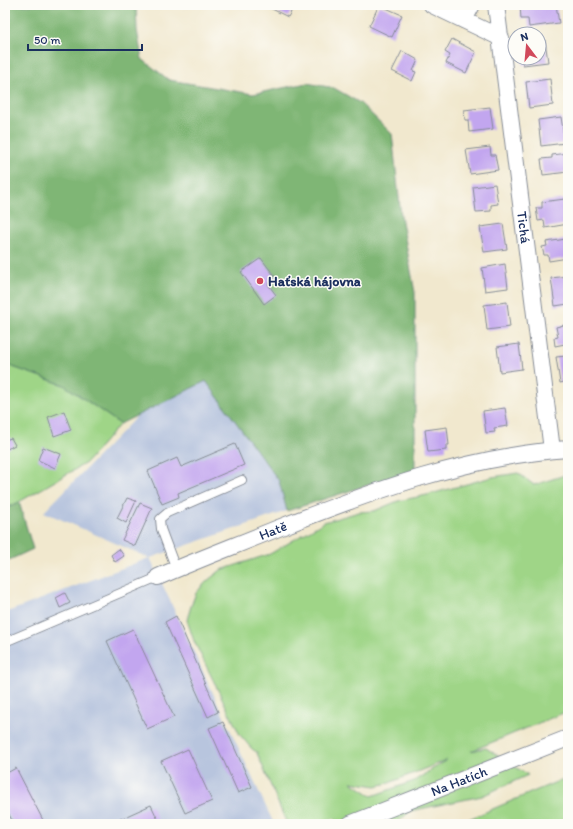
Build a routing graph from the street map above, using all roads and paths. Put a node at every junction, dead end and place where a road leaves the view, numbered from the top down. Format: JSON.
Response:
{"nodes":[{"id":1,"x":432,"y":5,"type":"edge"},
{"id":2,"x":472,"y":5,"type":"edge"},
{"id":3,"x":496,"y":5,"type":"edge"},
{"id":4,"x":464,"y":20,"type":"junction"},
{"id":5,"x":501,"y":38,"type":"junction"},
{"id":6,"x":568,"y":449,"type":"edge"},
{"id":7,"x":552,"y":450,"type":"junction"},
{"id":8,"x":242,"y":480,"type":"dead end"},
{"id":9,"x":176,"y":569,"type":"junction"},
{"id":10,"x":158,"y":577,"type":"joint"},
{"id":11,"x":5,"y":642,"type":"edge"},
{"id":12,"x":568,"y":738,"type":"edge"},
{"id":13,"x":350,"y":824,"type":"edge"}],
"edges":[{"from":1,"to":4,"type":"street"},
{"from":2,"to":4,"type":"street"},
{"from":3,"to":5,"type":"street","name":"Tichá"},
{"from":4,"to":5,"type":"street"},
{"from":5,"to":7,"type":"street","name":"Tichá"},
{"from":6,"to":7,"type":"street","name":"Hatě"},
{"from":7,"to":9,"type":"street","name":"Hatě"},
{"from":8,"to":9,"type":"lane"},
{"from":9,"to":10,"type":"street","name":"Hatě"},
{"from":10,"to":11,"type":"lane","name":"Hatě"},
{"from":12,"to":13,"type":"street","name":"Na Hatích"}]}
